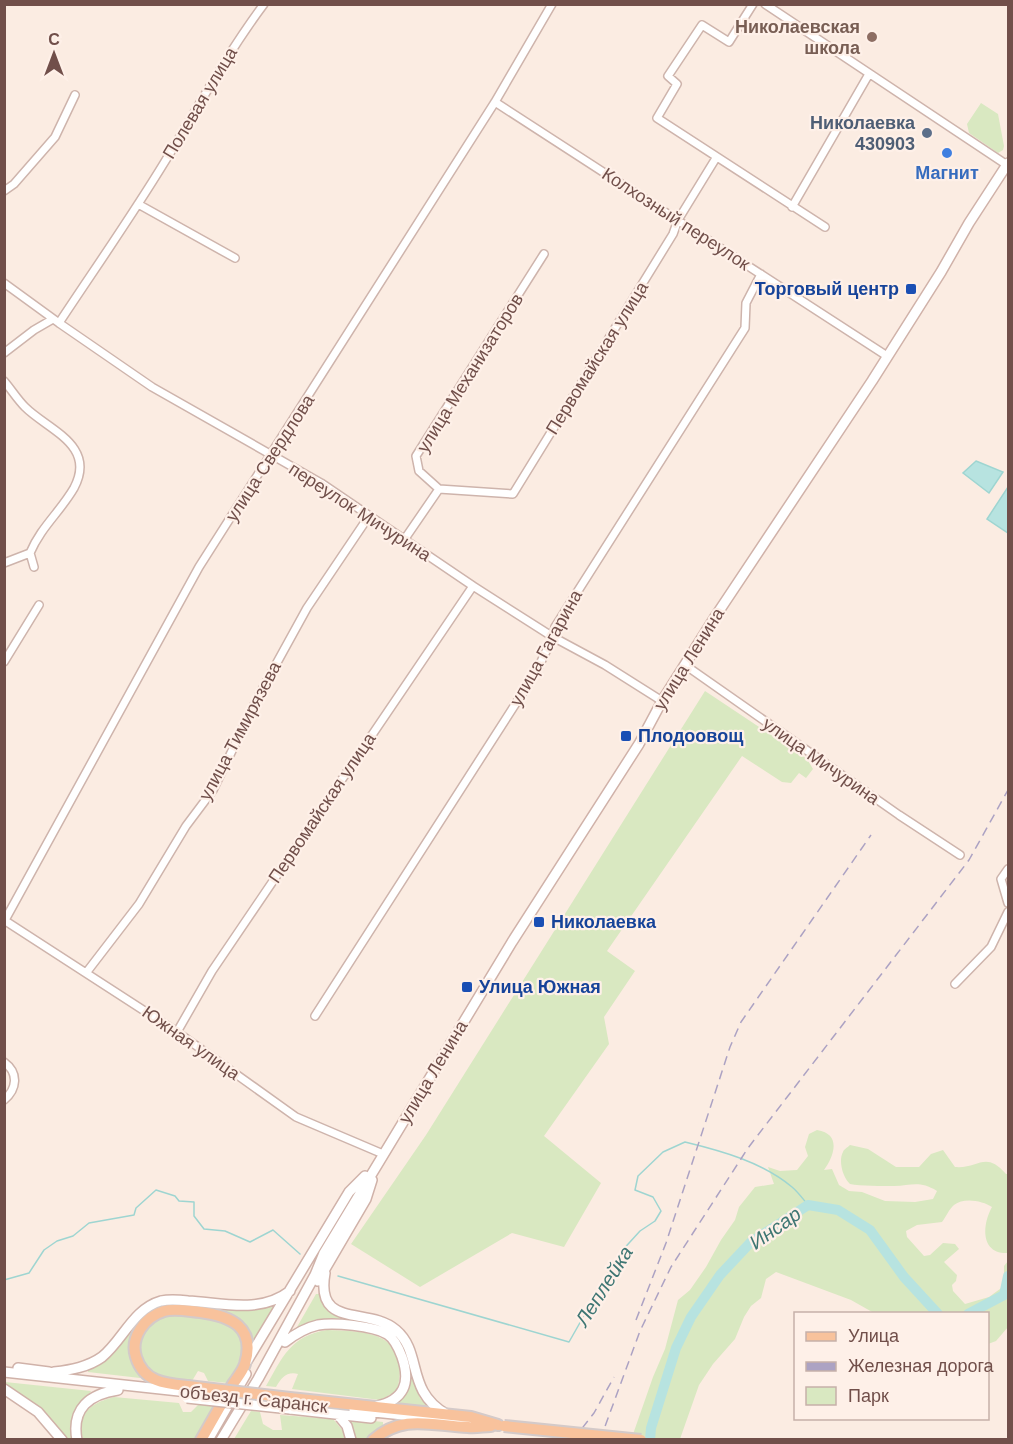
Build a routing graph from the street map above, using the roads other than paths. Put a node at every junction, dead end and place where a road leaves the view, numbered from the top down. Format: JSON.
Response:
{"nodes":[{"id":1,"x":264,"y":4,"type":"edge"},
{"id":2,"x":552,"y":4,"type":"edge"},
{"id":3,"x":753,"y":4,"type":"edge"},
{"id":4,"x":765,"y":4,"type":"edge"},
{"id":5,"x":869,"y":74,"type":"junction"},
{"id":6,"x":75,"y":95,"type":"dead end"},
{"id":7,"x":495,"y":102,"type":"junction"},
{"id":8,"x":716,"y":158,"type":"junction"},
{"id":9,"x":1008,"y":164,"type":"edge"},
{"id":10,"x":4,"y":191,"type":"edge"},
{"id":11,"x":138,"y":204,"type":"junction"},
{"id":12,"x":792,"y":207,"type":"junction"},
{"id":13,"x":678,"y":220,"type":"junction"},
{"id":14,"x":825,"y":227,"type":"dead end"},
{"id":15,"x":544,"y":254,"type":"dead end"},
{"id":16,"x":235,"y":258,"type":"dead end"},
{"id":17,"x":761,"y":274,"type":"junction"},
{"id":18,"x":4,"y":283,"type":"edge"},
{"id":19,"x":56,"y":321,"type":"junction"},
{"id":20,"x":4,"y":353,"type":"edge"},
{"id":21,"x":887,"y":356,"type":"junction"},
{"id":22,"x":4,"y":381,"type":"edge"},
{"id":23,"x":272,"y":455,"type":"junction"},
{"id":24,"x":440,"y":489,"type":"junction"},
{"id":25,"x":369,"y":516,"type":"junction"},
{"id":26,"x":404,"y":540,"type":"junction"},
{"id":27,"x":30,"y":553,"type":"junction"},
{"id":28,"x":4,"y":563,"type":"edge"},
{"id":29,"x":34,"y":567,"type":"dead end"},
{"id":30,"x":473,"y":586,"type":"junction"},
{"id":31,"x":39,"y":604,"type":"dead end"},
{"id":32,"x":553,"y":637,"type":"junction"},
{"id":33,"x":4,"y":662,"type":"edge"},
{"id":34,"x":684,"y":665,"type":"junction"},
{"id":35,"x":662,"y":701,"type":"junction"},
{"id":36,"x":960,"y":855,"type":"dead end"},
{"id":37,"x":1008,"y":869,"type":"edge"},
{"id":38,"x":1008,"y":903,"type":"edge"},
{"id":39,"x":1008,"y":912,"type":"edge"},
{"id":40,"x":5,"y":920,"type":"edge"},
{"id":41,"x":86,"y":973,"type":"junction"},
{"id":42,"x":955,"y":984,"type":"dead end"},
{"id":43,"x":315,"y":1016,"type":"dead end"},
{"id":44,"x":177,"y":1032,"type":"junction"},
{"id":45,"x":7,"y":1064,"type":"edge"},
{"id":46,"x":4,"y":1100,"type":"edge"},
{"id":47,"x":383,"y":1154,"type":"junction"},
{"id":48,"x":377,"y":1163,"type":"junction"},
{"id":49,"x":324,"y":1253,"type":"junction"},
{"id":50,"x":327,"y":1266,"type":"junction"},
{"id":51,"x":290,"y":1291,"type":"junction"},
{"id":52,"x":285,"y":1342,"type":"junction"},
{"id":53,"x":245,"y":1365,"type":"junction"},
{"id":54,"x":4,"y":1367,"type":"edge"},
{"id":55,"x":4,"y":1372,"type":"edge"},
{"id":56,"x":54,"y":1372,"type":"junction"},
{"id":57,"x":4,"y":1378,"type":"edge"},
{"id":58,"x":161,"y":1384,"type":"junction"},
{"id":59,"x":4,"y":1389,"type":"edge"},
{"id":60,"x":118,"y":1390,"type":"junction"},
{"id":61,"x":188,"y":1392,"type":"junction"},
{"id":62,"x":290,"y":1403,"type":"junction"},
{"id":63,"x":376,"y":1407,"type":"junction"},
{"id":64,"x":446,"y":1414,"type":"junction"},
{"id":65,"x":338,"y":1415,"type":"junction"},
{"id":66,"x":413,"y":1422,"type":"junction"},
{"id":67,"x":501,"y":1426,"type":"junction"},
{"id":68,"x":62,"y":1440,"type":"edge"},
{"id":69,"x":77,"y":1440,"type":"edge"},
{"id":70,"x":201,"y":1440,"type":"edge"},
{"id":71,"x":208,"y":1440,"type":"edge"},
{"id":72,"x":221,"y":1440,"type":"edge"},
{"id":73,"x":228,"y":1440,"type":"edge"},
{"id":74,"x":351,"y":1440,"type":"edge"},
{"id":75,"x":374,"y":1440,"type":"edge"},
{"id":76,"x":641,"y":1440,"type":"edge"}],
"edges":[{"from":1,"to":11,"type":"street","name":"Полевая улица"},
{"from":2,"to":7,"type":"street","name":"улица Свердлова"},
{"from":3,"to":8,"type":"street"},
{"from":4,"to":5,"type":"street"},
{"from":5,"to":9,"type":"street"},
{"from":5,"to":12,"type":"street"},
{"from":6,"to":10,"type":"street"},
{"from":7,"to":13,"type":"street","name":"Колхозный переулок"},
{"from":7,"to":23,"type":"street","name":"улица Свердлова"},
{"from":8,"to":12,"type":"street"},
{"from":8,"to":13,"type":"street","name":"Первомайская улица"},
{"from":9,"to":21,"type":"main road","name":"улица Ленина"},
{"from":11,"to":16,"type":"street"},
{"from":11,"to":19,"type":"street","name":"Полевая улица"},
{"from":12,"to":14,"type":"street"},
{"from":13,"to":17,"type":"street","name":"Колхозный переулок"},
{"from":13,"to":24,"type":"street","name":"Первомайская улица"},
{"from":15,"to":24,"type":"street","name":"улица Механизаторов"},
{"from":17,"to":21,"type":"street","name":"Колхозный переулок"},
{"from":17,"to":32,"type":"street","name":"улица Гагарина"},
{"from":18,"to":19,"type":"street"},
{"from":19,"to":20,"type":"street"},
{"from":19,"to":23,"type":"street","name":"переулок Мичурина"},
{"from":21,"to":34,"type":"main road","name":"улица Ленина"},
{"from":22,"to":27,"type":"street"},
{"from":23,"to":25,"type":"street","name":"переулок Мичурина"},
{"from":23,"to":40,"type":"street","name":"улица Свердлова"},
{"from":24,"to":26,"type":"street"},
{"from":25,"to":26,"type":"street","name":"переулок Мичурина"},
{"from":25,"to":41,"type":"street","name":"улица Тимирязева"},
{"from":26,"to":30,"type":"street","name":"переулок Мичурина"},
{"from":27,"to":28,"type":"street"},
{"from":27,"to":29,"type":"street"},
{"from":30,"to":32,"type":"street","name":"переулок Мичурина"},
{"from":30,"to":44,"type":"street","name":"Первомайская улица"},
{"from":31,"to":33,"type":"street"},
{"from":32,"to":35,"type":"street","name":"переулок Мичурина"},
{"from":32,"to":43,"type":"street","name":"улица Гагарина"},
{"from":34,"to":35,"type":"main road","name":"улица Ленина"},
{"from":34,"to":36,"type":"street","name":"улица Мичурина"},
{"from":35,"to":47,"type":"main road","name":"улица Ленина"},
{"from":37,"to":38,"type":"street"},
{"from":39,"to":42,"type":"street"},
{"from":40,"to":41,"type":"street","name":"Южная улица"},
{"from":41,"to":44,"type":"street","name":"Южная улица"},
{"from":44,"to":47,"type":"street","name":"Южная улица"},
{"from":45,"to":46,"type":"street"},
{"from":47,"to":48,"type":"main road","name":"улица Ленина"},
{"from":48,"to":49,"type":"main road","name":"улица Ленина"},
{"from":48,"to":50,"type":"main road"},
{"from":48,"to":51,"type":"main road"},
{"from":49,"to":71,"type":"main road"},
{"from":49,"to":72,"type":"main road"},
{"from":50,"to":52,"type":"main road"},
{"from":50,"to":64,"type":"main road"},
{"from":51,"to":53,"type":"main road"},
{"from":51,"to":56,"type":"main road"},
{"from":52,"to":63,"type":"main road"},
{"from":52,"to":73,"type":"main road"},
{"from":53,"to":58,"type":"main road"},
{"from":53,"to":70,"type":"main road"},
{"from":54,"to":56,"type":"main road"},
{"from":55,"to":61,"type":"main road","name":"объезд г. Саранск"},
{"from":56,"to":58,"type":"main road"},
{"from":57,"to":60,"type":"main road"},
{"from":58,"to":61,"type":"main road"},
{"from":59,"to":68,"type":"main road"},
{"from":60,"to":61,"type":"main road"},
{"from":60,"to":69,"type":"main road"},
{"from":61,"to":62,"type":"main road","bridge":true},
{"from":62,"to":63,"type":"main road"},
{"from":62,"to":65,"type":"main road"},
{"from":62,"to":67,"type":"main road","name":"объезд г. Саранск"},
{"from":63,"to":64,"type":"main road"},
{"from":64,"to":67,"type":"main road"},
{"from":65,"to":66,"type":"main road"},
{"from":65,"to":74,"type":"main road"},
{"from":66,"to":67,"type":"main road"},
{"from":66,"to":75,"type":"main road"},
{"from":67,"to":76,"type":"main road","bridge":true}]}
